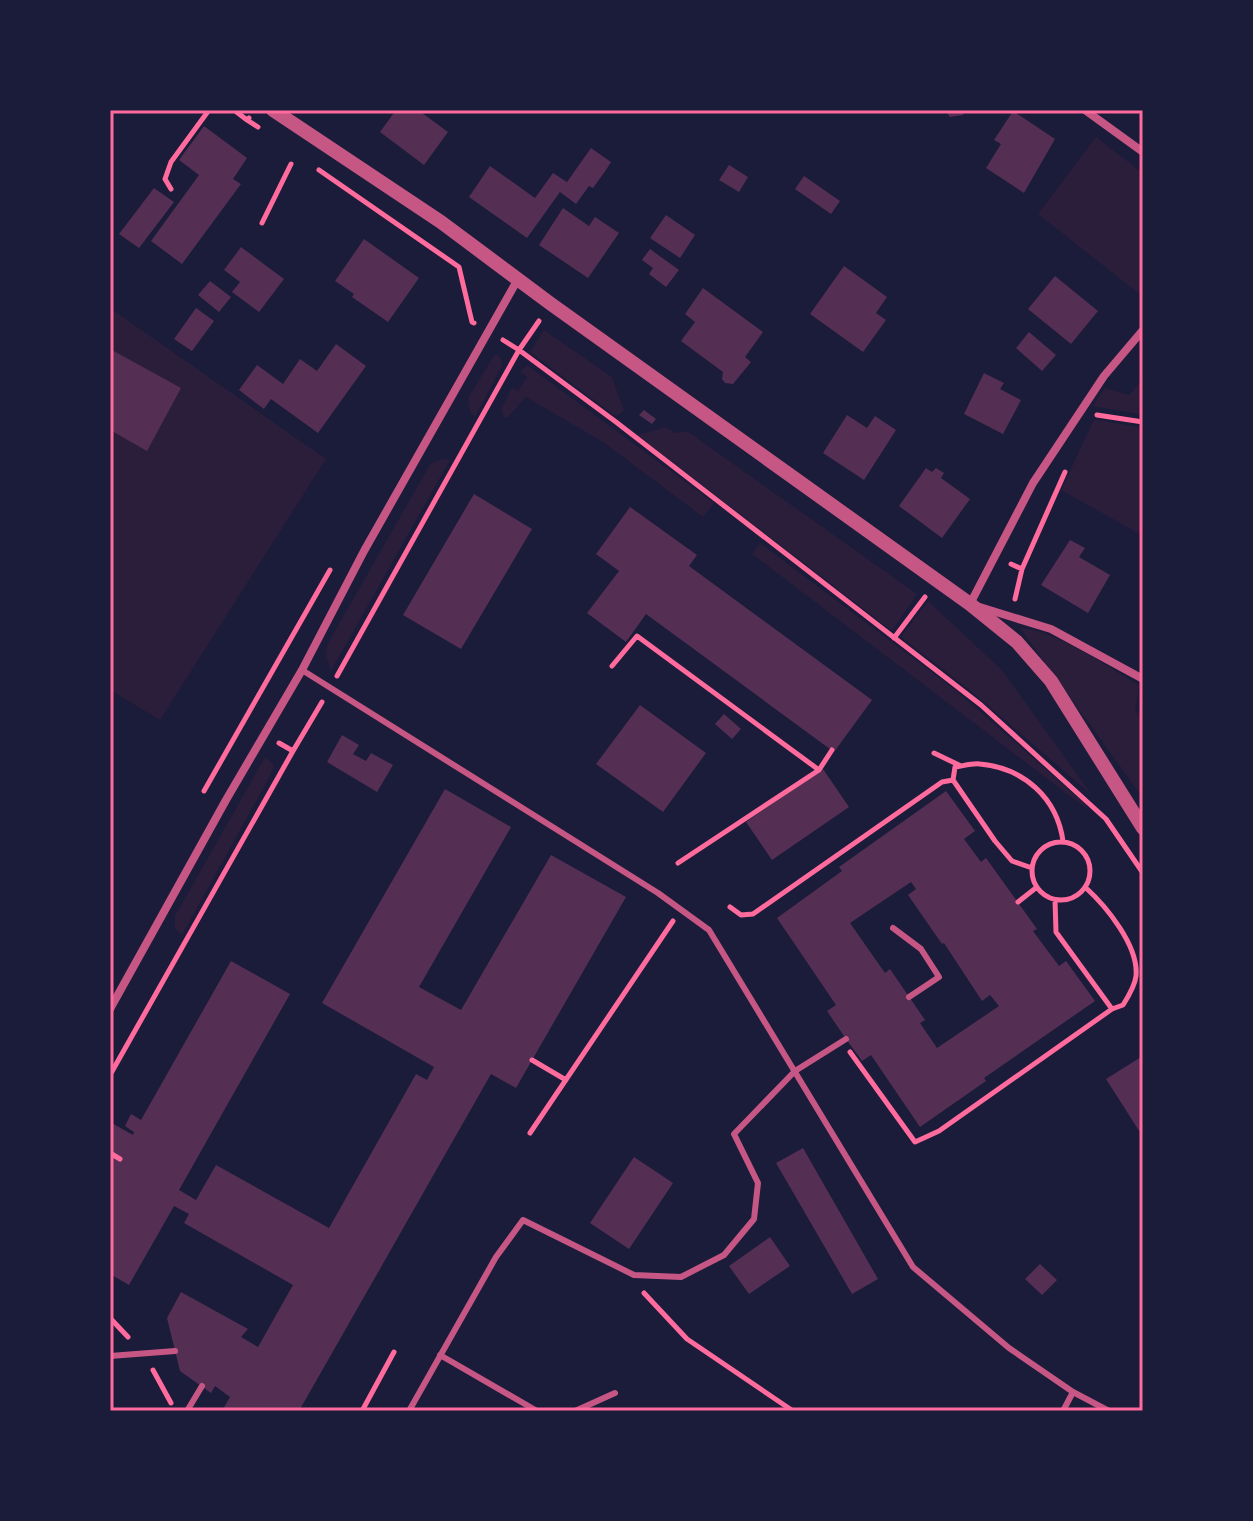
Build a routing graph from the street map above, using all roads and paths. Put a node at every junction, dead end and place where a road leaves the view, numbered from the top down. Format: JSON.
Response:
{"nodes":[{"id":1,"x":209,"y":110,"type":"edge"},
{"id":2,"x":234,"y":110,"type":"edge"},
{"id":3,"x":254,"y":110,"type":"edge"},
{"id":4,"x":273,"y":110,"type":"edge"},
{"id":5,"x":1085,"y":110,"type":"edge"},
{"id":6,"x":247,"y":120,"type":"junction"},
{"id":7,"x":260,"y":128,"type":"dead end"},
{"id":8,"x":1143,"y":152,"type":"edge"},
{"id":9,"x":310,"y":163,"type":"dead end"},
{"id":10,"x":291,"y":164,"type":"dead end"},
{"id":11,"x":171,"y":189,"type":"dead end"},
{"id":12,"x":262,"y":223,"type":"dead end"},
{"id":13,"x":518,"y":279,"type":"junction"},
{"id":14,"x":551,"y":304,"type":"junction"},
{"id":15,"x":1143,"y":330,"type":"edge"},
{"id":16,"x":489,"y":331,"type":"junction"},
{"id":17,"x":519,"y":350,"type":"junction"},
{"id":18,"x":970,"y":604,"type":"junction"},
{"id":19,"x":612,"y":666,"type":"dead end"},
{"id":20,"x":302,"y":670,"type":"junction"},
{"id":21,"x":1143,"y":679,"type":"edge"},
{"id":22,"x":330,"y":688,"type":"junction"},
{"id":23,"x":243,"y":723,"type":"dead end"},
{"id":24,"x":264,"y":735,"type":"junction"},
{"id":25,"x":832,"y":750,"type":"dead end"},
{"id":26,"x":293,"y":751,"type":"junction"},
{"id":27,"x":934,"y":753,"type":"dead end"},
{"id":28,"x":962,"y":766,"type":"junction"},
{"id":29,"x":819,"y":770,"type":"junction"},
{"id":30,"x":953,"y":780,"type":"junction"},
{"id":31,"x":1143,"y":828,"type":"edge"},
{"id":32,"x":1063,"y":841,"type":"junction"},
{"id":33,"x":678,"y":863,"type":"dead end"},
{"id":34,"x":1032,"y":868,"type":"junction"},
{"id":35,"x":1143,"y":873,"type":"edge"},
{"id":36,"x":1037,"y":887,"type":"junction"},
{"id":37,"x":1085,"y":887,"type":"junction"},
{"id":38,"x":1055,"y":900,"type":"junction"},
{"id":39,"x":1018,"y":902,"type":"dead end"},
{"id":40,"x":730,"y":907,"type":"dead end"},
{"id":41,"x":680,"y":910,"type":"junction"},
{"id":42,"x":893,"y":928,"type":"dead end"},
{"id":43,"x":909,"y":997,"type":"dead end"},
{"id":44,"x":110,"y":1009,"type":"edge"},
{"id":45,"x":1112,"y":1009,"type":"junction"},
{"id":46,"x":844,"y":1041,"type":"joint"},
{"id":47,"x":532,"y":1060,"type":"dead end"},
{"id":48,"x":795,"y":1071,"type":"junction"},
{"id":49,"x":110,"y":1075,"type":"edge"},
{"id":50,"x":566,"y":1080,"type":"junction"},
{"id":51,"x":530,"y":1133,"type":"dead end"},
{"id":52,"x":110,"y":1153,"type":"edge"},
{"id":53,"x":120,"y":1159,"type":"dead end"},
{"id":54,"x":634,"y":1275,"type":"junction"},
{"id":55,"x":175,"y":1351,"type":"dead end"},
{"id":56,"x":394,"y":1352,"type":"dead end"},
{"id":57,"x":440,"y":1355,"type":"junction"},
{"id":58,"x":110,"y":1356,"type":"edge"},
{"id":59,"x":202,"y":1386,"type":"dead end"},
{"id":60,"x":1073,"y":1392,"type":"junction"},
{"id":61,"x":615,"y":1393,"type":"dead end"},
{"id":62,"x":586,"y":1409,"type":"edge"},
{"id":63,"x":187,"y":1411,"type":"edge"},
{"id":64,"x":362,"y":1411,"type":"edge"},
{"id":65,"x":409,"y":1411,"type":"edge"},
{"id":66,"x":537,"y":1411,"type":"edge"},
{"id":67,"x":575,"y":1411,"type":"edge"},
{"id":68,"x":793,"y":1411,"type":"edge"},
{"id":69,"x":1063,"y":1411,"type":"edge"},
{"id":70,"x":1109,"y":1411,"type":"edge"}],
"edges":[{"from":1,"to":11,"type":"path"},
{"from":2,"to":6,"type":"path"},
{"from":3,"to":6,"type":"path"},
{"from":4,"to":13,"type":"street"},
{"from":5,"to":8,"type":"street"},
{"from":6,"to":7,"type":"path"},
{"from":9,"to":16,"type":"path"},
{"from":10,"to":12,"type":"path"},
{"from":13,"to":14,"type":"street"},
{"from":13,"to":16,"type":"street"},
{"from":14,"to":17,"type":"path"},
{"from":14,"to":18,"type":"street"},
{"from":15,"to":18,"type":"street"},
{"from":16,"to":17,"type":"path"},
{"from":16,"to":20,"type":"street"},
{"from":17,"to":22,"type":"path"},
{"from":17,"to":35,"type":"path"},
{"from":18,"to":21,"type":"street"},
{"from":18,"to":31,"type":"street"},
{"from":19,"to":29,"type":"path"},
{"from":20,"to":22,"type":"lane"},
{"from":20,"to":24,"type":"street"},
{"from":22,"to":26,"type":"path"},
{"from":22,"to":41,"type":"lane"},
{"from":23,"to":24,"type":"path"},
{"from":24,"to":26,"type":"path"},
{"from":24,"to":44,"type":"street"},
{"from":25,"to":29,"type":"path"},
{"from":26,"to":49,"type":"path"},
{"from":27,"to":28,"type":"path"},
{"from":28,"to":30,"type":"path"},
{"from":28,"to":32,"type":"path"},
{"from":29,"to":33,"type":"path"},
{"from":30,"to":34,"type":"path"},
{"from":30,"to":40,"type":"path"},
{"from":32,"to":34,"type":"path"},
{"from":32,"to":37,"type":"path"},
{"from":34,"to":36,"type":"path"},
{"from":36,"to":38,"type":"path"},
{"from":36,"to":39,"type":"path"},
{"from":37,"to":38,"type":"path"},
{"from":37,"to":45,"type":"path"},
{"from":38,"to":45,"type":"path"},
{"from":41,"to":48,"type":"lane"},
{"from":41,"to":50,"type":"path"},
{"from":42,"to":43,"type":"lane"},
{"from":45,"to":46,"type":"path"},
{"from":46,"to":48,"type":"lane"},
{"from":47,"to":50,"type":"path"},
{"from":48,"to":54,"type":"lane"},
{"from":48,"to":60,"type":"lane"},
{"from":50,"to":51,"type":"path"},
{"from":52,"to":53,"type":"path"},
{"from":54,"to":57,"type":"lane"},
{"from":54,"to":68,"type":"path"},
{"from":55,"to":58,"type":"lane"},
{"from":56,"to":64,"type":"path"},
{"from":57,"to":65,"type":"lane"},
{"from":57,"to":66,"type":"lane"},
{"from":59,"to":63,"type":"lane"},
{"from":60,"to":69,"type":"lane"},
{"from":60,"to":70,"type":"lane"},
{"from":61,"to":62,"type":"lane"},
{"from":62,"to":67,"type":"lane"}]}
